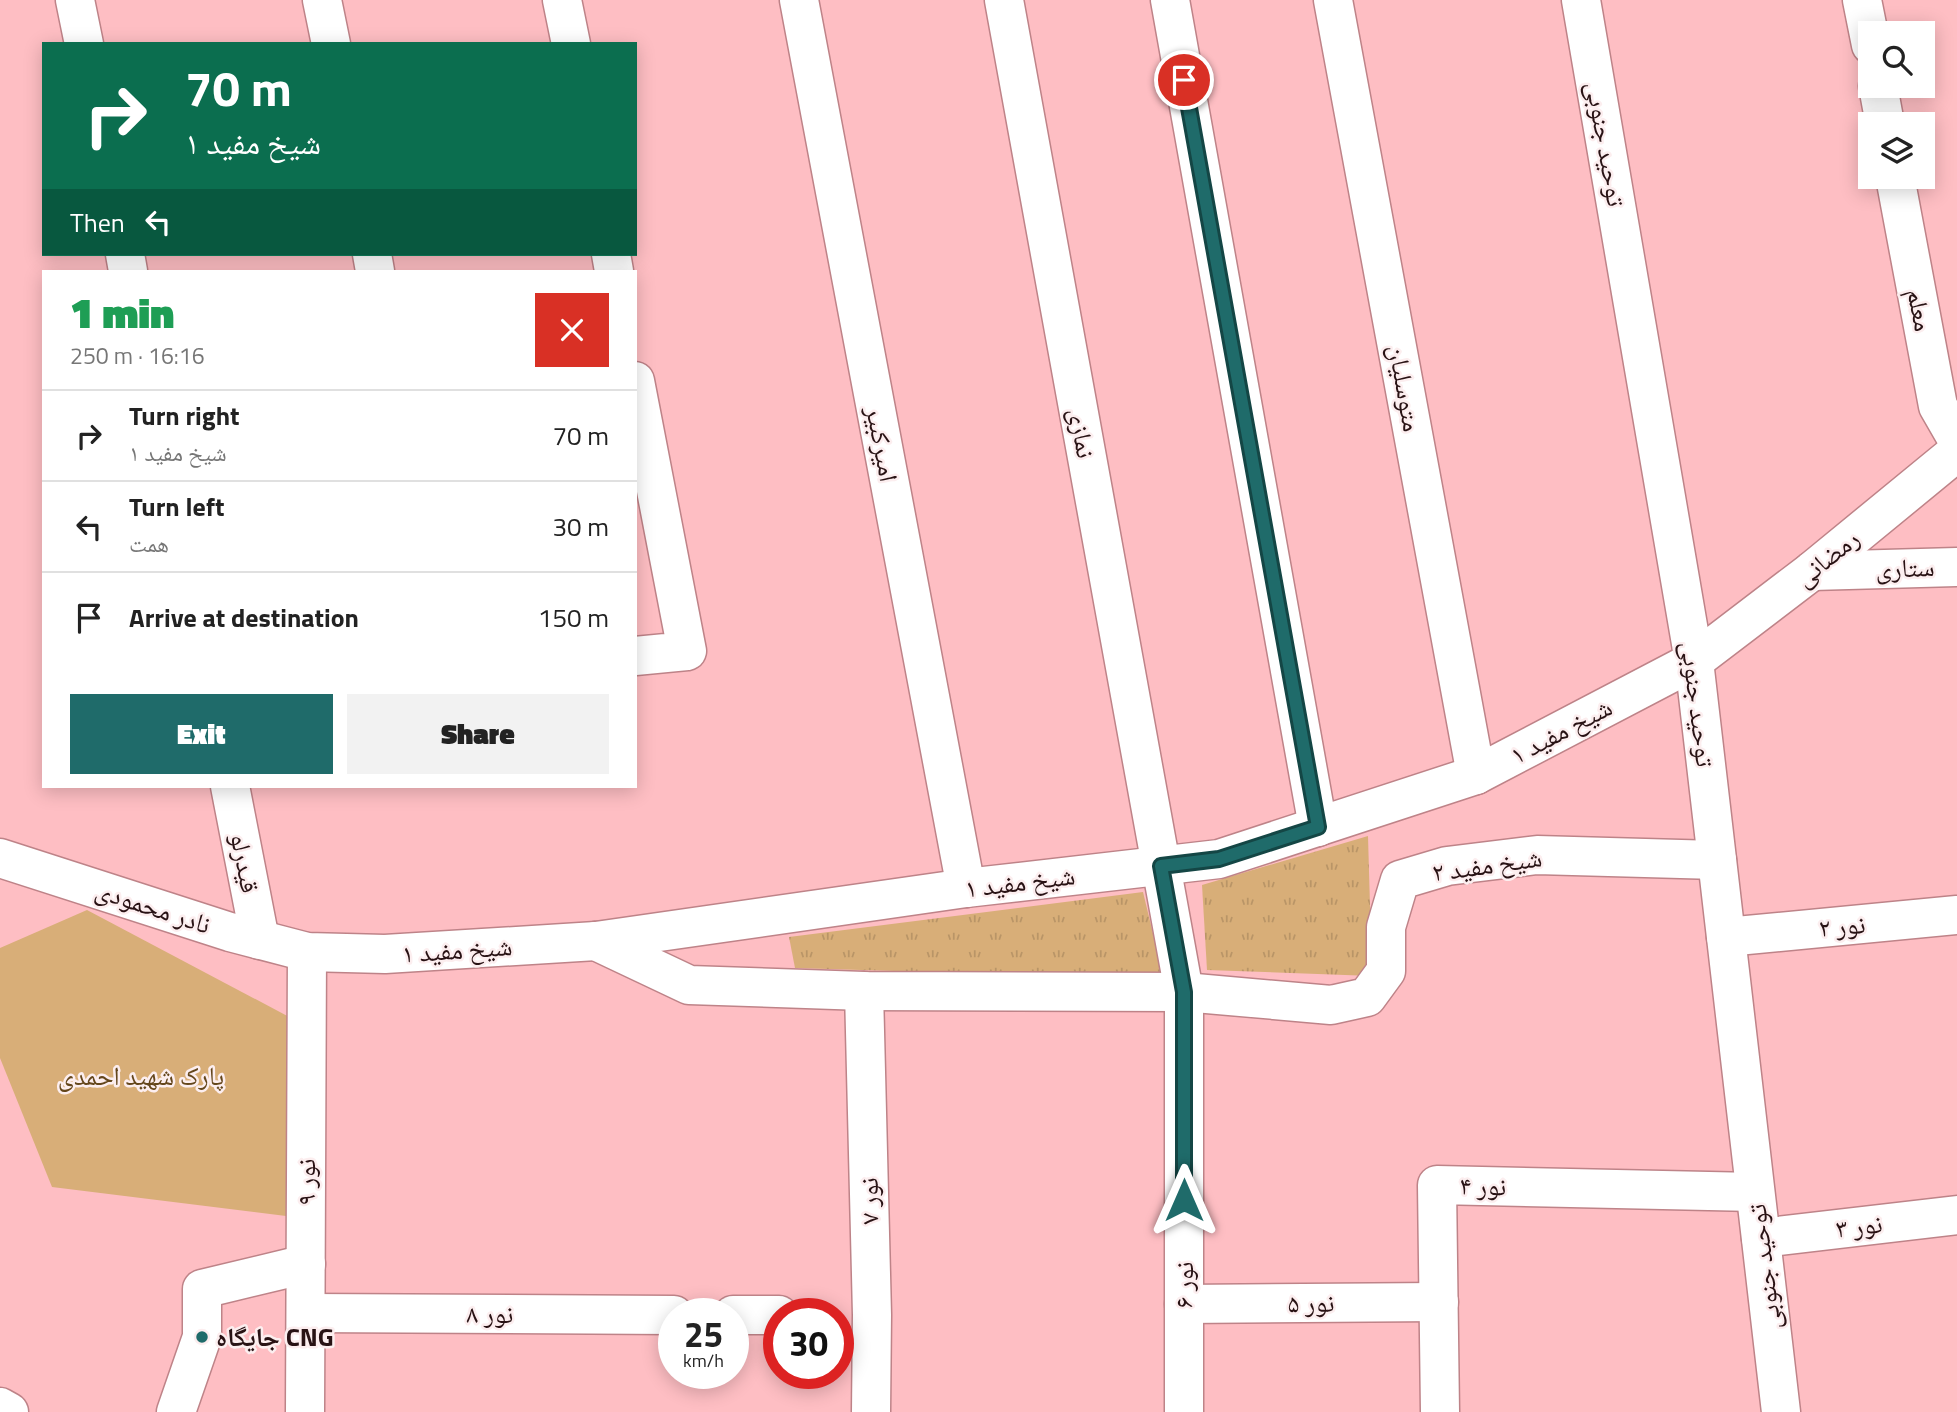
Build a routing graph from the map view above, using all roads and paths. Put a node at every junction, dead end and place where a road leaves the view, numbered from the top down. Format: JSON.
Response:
{"nodes":[{"id":1,"x":75,"y":0,"type":"edge"},
{"id":2,"x":322,"y":0,"type":"edge"},
{"id":3,"x":562,"y":0,"type":"edge"},
{"id":4,"x":799,"y":0,"type":"edge"},
{"id":5,"x":1003,"y":0,"type":"edge"},
{"id":6,"x":1170,"y":0,"type":"edge"},
{"id":7,"x":1333,"y":0,"type":"edge"},
{"id":8,"x":1581,"y":0,"type":"edge"},
{"id":9,"x":1862,"y":0,"type":"edge"},
{"id":10,"x":1866,"y":21,"type":"edge"},
{"id":11,"x":83,"y":42,"type":"edge"},
{"id":12,"x":331,"y":42,"type":"edge"},
{"id":13,"x":571,"y":42,"type":"edge"},
{"id":14,"x":1897,"y":189,"type":"edge"},
{"id":15,"x":637,"y":390,"type":"edge"},
{"id":16,"x":1957,"y":439,"type":"edge"},
{"id":17,"x":1957,"y":452,"type":"edge"},
{"id":18,"x":1957,"y":567,"type":"edge"},
{"id":19,"x":1812,"y":571,"type":"junction"},
{"id":20,"x":637,"y":656,"type":"edge"},
{"id":21,"x":1694,"y":661,"type":"junction"},
{"id":22,"x":1476,"y":775,"type":"junction"},
{"id":23,"x":230,"y":788,"type":"edge"},
{"id":24,"x":1318,"y":827,"type":"junction"},
{"id":25,"x":0,"y":858,"type":"edge"},
{"id":26,"x":1717,"y":860,"type":"junction"},
{"id":27,"x":1161,"y":866,"type":"junction"},
{"id":28,"x":966,"y":888,"type":"junction"},
{"id":29,"x":1957,"y":915,"type":"edge"},
{"id":30,"x":1726,"y":937,"type":"junction"},
{"id":31,"x":260,"y":940,"type":"junction"},
{"id":32,"x":596,"y":941,"type":"junction"},
{"id":33,"x":307,"y":952,"type":"junction"},
{"id":34,"x":864,"y":991,"type":"junction"},
{"id":35,"x":1184,"y":992,"type":"junction"},
{"id":36,"x":1755,"y":1192,"type":"junction"},
{"id":37,"x":1957,"y":1215,"type":"edge"},
{"id":38,"x":1761,"y":1238,"type":"junction"},
{"id":39,"x":306,"y":1264,"type":"junction"},
{"id":40,"x":1439,"y":1302,"type":"junction"},
{"id":41,"x":1184,"y":1304,"type":"junction"},
{"id":42,"x":306,"y":1313,"type":"junction"},
{"id":43,"x":658,"y":1315,"type":"edge"},
{"id":44,"x":855,"y":1315,"type":"edge"},
{"id":45,"x":0,"y":1407,"type":"edge"},
{"id":46,"x":9,"y":1412,"type":"edge"},
{"id":47,"x":176,"y":1412,"type":"edge"},
{"id":48,"x":305,"y":1412,"type":"edge"},
{"id":49,"x":871,"y":1412,"type":"edge"},
{"id":50,"x":1184,"y":1412,"type":"edge"},
{"id":51,"x":1440,"y":1412,"type":"edge"},
{"id":52,"x":1781,"y":1412,"type":"edge"}],
"edges":[{"from":1,"to":11,"type":"street"},
{"from":2,"to":12,"type":"street"},
{"from":3,"to":13,"type":"street"},
{"from":4,"to":28,"type":"street","name":"امیرکبیر"},
{"from":5,"to":27,"type":"street","name":"نمازی"},
{"from":6,"to":24,"type":"street"},
{"from":7,"to":22,"type":"street","name":"متوسلیان"},
{"from":8,"to":21,"type":"street","name":"توحید جنوبی"},
{"from":9,"to":10,"type":"street"},
{"from":14,"to":16,"type":"street","name":"معلم"},
{"from":15,"to":20,"type":"street"},
{"from":17,"to":19,"type":"street","name":"رمضانی"},
{"from":18,"to":19,"type":"street","name":"ستاری"},
{"from":19,"to":21,"type":"street","name":"رمضانی"},
{"from":21,"to":22,"type":"street","name":"شیخ مفید ۱"},
{"from":21,"to":26,"type":"street","name":"توحید جنوبی"},
{"from":22,"to":24,"type":"street","name":"شیخ مفید ۱"},
{"from":23,"to":31,"type":"street","name":"قیدرلو"},
{"from":24,"to":27,"type":"street","name":"شیخ مفید ۱"},
{"from":25,"to":31,"type":"street","name":"نادر محمودی"},
{"from":26,"to":30,"type":"street","name":"توحید جنوبی"},
{"from":26,"to":35,"type":"street","name":"شیخ مفید ۲"},
{"from":27,"to":28,"type":"street","name":"شیخ مفید ۱"},
{"from":27,"to":35,"type":"street","name":"نور ۶"},
{"from":28,"to":32,"type":"street","name":"شیخ مفید ۱"},
{"from":29,"to":30,"type":"street","name":"نور ۲"},
{"from":30,"to":36,"type":"street","name":"توحید جنوبی"},
{"from":31,"to":33,"type":"street","name":"نادر محمودی"},
{"from":32,"to":33,"type":"street","name":"شیخ مفید ۱"},
{"from":32,"to":34,"type":"street"},
{"from":33,"to":39,"type":"street","name":"نور ۹"},
{"from":34,"to":35,"type":"street"},
{"from":34,"to":44,"type":"street","name":"نور ۷"},
{"from":35,"to":41,"type":"street","name":"نور ۶"},
{"from":36,"to":38,"type":"street","name":"توحید جنوبی"},
{"from":36,"to":40,"type":"street","name":"نور ۴"},
{"from":37,"to":38,"type":"street","name":"نور ۳"},
{"from":38,"to":52,"type":"street","name":"توحید جنوبی"},
{"from":39,"to":42,"type":"street","name":"نور ۹"},
{"from":39,"to":47,"type":"street"},
{"from":40,"to":41,"type":"street","name":"نور ۵"},
{"from":40,"to":51,"type":"street","name":"نور ۴"},
{"from":41,"to":50,"type":"street","name":"نور ۶"},
{"from":42,"to":43,"type":"street","name":"نور ۸"},
{"from":42,"to":48,"type":"street","name":"نور ۹"},
{"from":44,"to":49,"type":"street","name":"نور ۷"},
{"from":45,"to":46,"type":"street"}]}
